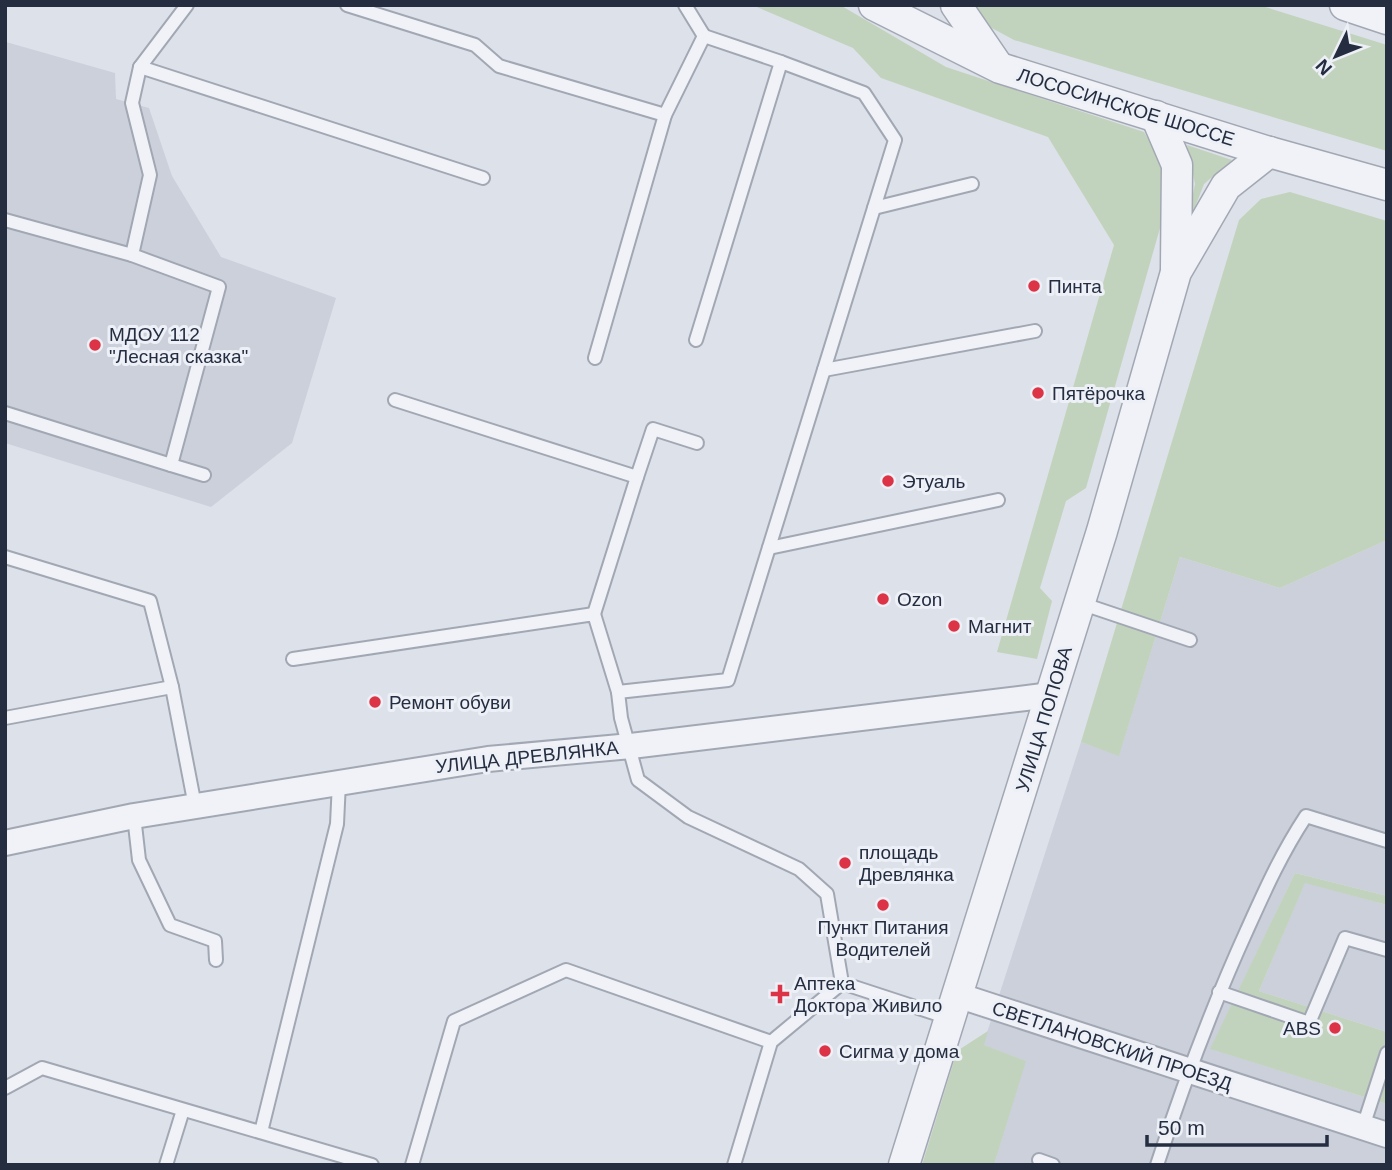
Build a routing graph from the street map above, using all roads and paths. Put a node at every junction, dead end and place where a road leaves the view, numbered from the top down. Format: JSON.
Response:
{"nodes":[{"id":1,"x":187,"y":5,"type":"edge"},
{"id":2,"x":347,"y":5,"type":"edge"},
{"id":3,"x":685,"y":5,"type":"edge"},
{"id":4,"x":874,"y":5,"type":"edge"},
{"id":5,"x":956,"y":5,"type":"edge"},
{"id":6,"x":1345,"y":5,"type":"edge"},
{"id":7,"x":1387,"y":19,"type":"edge"},
{"id":8,"x":704,"y":36,"type":"junction"},
{"id":9,"x":781,"y":62,"type":"junction"},
{"id":10,"x":141,"y":67,"type":"junction"},
{"id":11,"x":1000,"y":68,"type":"junction"},
{"id":12,"x":665,"y":116,"type":"junction"},
{"id":13,"x":1156,"y":117,"type":"junction"},
{"id":14,"x":1269,"y":152,"type":"junction"},
{"id":15,"x":483,"y":178,"type":"dead end"},
{"id":16,"x":972,"y":184,"type":"dead end"},
{"id":17,"x":1387,"y":185,"type":"edge"},
{"id":18,"x":874,"y":208,"type":"junction"},
{"id":19,"x":5,"y":220,"type":"edge"},
{"id":20,"x":132,"y":255,"type":"junction"},
{"id":21,"x":1176,"y":272,"type":"junction"},
{"id":22,"x":1035,"y":331,"type":"dead end"},
{"id":23,"x":696,"y":340,"type":"dead end"},
{"id":24,"x":596,"y":358,"type":"dead end"},
{"id":25,"x":824,"y":370,"type":"junction"},
{"id":26,"x":395,"y":400,"type":"dead end"},
{"id":27,"x":5,"y":413,"type":"edge"},
{"id":28,"x":697,"y":443,"type":"dead end"},
{"id":29,"x":171,"y":465,"type":"junction"},
{"id":30,"x":204,"y":475,"type":"dead end"},
{"id":31,"x":637,"y":477,"type":"junction"},
{"id":32,"x":998,"y":500,"type":"dead end"},
{"id":33,"x":769,"y":548,"type":"junction"},
{"id":34,"x":5,"y":557,"type":"edge"},
{"id":35,"x":1080,"y":603,"type":"junction"},
{"id":36,"x":594,"y":614,"type":"junction"},
{"id":37,"x":1190,"y":640,"type":"dead end"},
{"id":38,"x":293,"y":659,"type":"dead end"},
{"id":39,"x":172,"y":687,"type":"junction"},
{"id":40,"x":618,"y":692,"type":"junction"},
{"id":41,"x":1051,"y":695,"type":"junction"},
{"id":42,"x":5,"y":718,"type":"edge"},
{"id":43,"x":631,"y":746,"type":"junction"},
{"id":44,"x":339,"y":782,"type":"junction"},
{"id":45,"x":195,"y":806,"type":"junction"},
{"id":46,"x":134,"y":816,"type":"junction"},
{"id":47,"x":1387,"y":841,"type":"edge"},
{"id":48,"x":5,"y":843,"type":"edge"},
{"id":49,"x":1387,"y":950,"type":"edge"},
{"id":50,"x":216,"y":960,"type":"dead end"},
{"id":51,"x":842,"y":983,"type":"junction"},
{"id":52,"x":1219,"y":992,"type":"junction"},
{"id":53,"x":953,"y":1006,"type":"junction"},
{"id":54,"x":771,"y":1042,"type":"junction"},
{"id":55,"x":1387,"y":1053,"type":"edge"},
{"id":56,"x":1188,"y":1070,"type":"junction"},
{"id":57,"x":5,"y":1088,"type":"edge"},
{"id":58,"x":183,"y":1110,"type":"junction"},
{"id":59,"x":1363,"y":1127,"type":"junction"},
{"id":60,"x":261,"y":1132,"type":"junction"},
{"id":61,"x":1387,"y":1135,"type":"edge"},
{"id":62,"x":1039,"y":1160,"type":"dead end"},
{"id":63,"x":166,"y":1165,"type":"edge"},
{"id":64,"x":372,"y":1165,"type":"edge"},
{"id":65,"x":412,"y":1165,"type":"edge"},
{"id":66,"x":734,"y":1165,"type":"edge"},
{"id":67,"x":904,"y":1165,"type":"edge"},
{"id":68,"x":1053,"y":1165,"type":"edge"},
{"id":69,"x":1157,"y":1165,"type":"edge"}],
"edges":[{"from":1,"to":10,"type":"lane"},
{"from":2,"to":12,"type":"lane"},
{"from":3,"to":8,"type":"lane"},
{"from":4,"to":11,"type":"street","name":"ЛОСОСИНСКОЕ ШОССЕ"},
{"from":5,"to":11,"type":"street"},
{"from":6,"to":7,"type":"street"},
{"from":8,"to":9,"type":"lane"},
{"from":8,"to":12,"type":"lane"},
{"from":9,"to":18,"type":"lane"},
{"from":9,"to":23,"type":"lane"},
{"from":10,"to":15,"type":"lane"},
{"from":10,"to":20,"type":"lane"},
{"from":11,"to":13,"type":"street","name":"ЛОСОСИНСКОЕ ШОССЕ"},
{"from":12,"to":24,"type":"lane"},
{"from":13,"to":14,"type":"street","name":"ЛОСОСИНСКОЕ ШОССЕ"},
{"from":13,"to":21,"type":"street","name":"УЛИЦА ПОПОВА"},
{"from":14,"to":17,"type":"street","name":"ЛОСОСИНСКОЕ ШОССЕ"},
{"from":14,"to":21,"type":"street","name":"УЛИЦА ПОПОВА"},
{"from":16,"to":18,"type":"lane"},
{"from":18,"to":25,"type":"lane"},
{"from":19,"to":20,"type":"lane"},
{"from":20,"to":29,"type":"lane"},
{"from":21,"to":35,"type":"street","name":"УЛИЦА ПОПОВА"},
{"from":22,"to":25,"type":"lane"},
{"from":25,"to":33,"type":"lane"},
{"from":26,"to":31,"type":"lane"},
{"from":27,"to":29,"type":"lane"},
{"from":28,"to":31,"type":"lane"},
{"from":29,"to":30,"type":"lane"},
{"from":31,"to":36,"type":"lane"},
{"from":32,"to":33,"type":"lane"},
{"from":33,"to":40,"type":"lane"},
{"from":34,"to":39,"type":"lane"},
{"from":35,"to":37,"type":"lane"},
{"from":35,"to":41,"type":"street","name":"УЛИЦА ПОПОВА"},
{"from":36,"to":38,"type":"lane"},
{"from":36,"to":40,"type":"lane"},
{"from":39,"to":42,"type":"lane"},
{"from":39,"to":45,"type":"lane"},
{"from":40,"to":43,"type":"lane"},
{"from":41,"to":43,"type":"street","name":"УЛИЦА ДРЕВЛЯНКА"},
{"from":41,"to":53,"type":"street","name":"УЛИЦА ПОПОВА"},
{"from":43,"to":44,"type":"street","name":"УЛИЦА ДРЕВЛЯНКА"},
{"from":43,"to":51,"type":"lane"},
{"from":44,"to":45,"type":"street","name":"УЛИЦА ДРЕВЛЯНКА"},
{"from":44,"to":60,"type":"lane"},
{"from":45,"to":46,"type":"street","name":"УЛИЦА ДРЕВЛЯНКА"},
{"from":46,"to":48,"type":"street","name":"УЛИЦА ДРЕВЛЯНКА"},
{"from":46,"to":50,"type":"lane"},
{"from":47,"to":52,"type":"lane"},
{"from":49,"to":52,"type":"lane"},
{"from":51,"to":53,"type":"lane"},
{"from":51,"to":54,"type":"lane"},
{"from":52,"to":56,"type":"lane"},
{"from":53,"to":56,"type":"street","name":"СВЕТЛАНОВСКИЙ ПРОЕЗД"},
{"from":53,"to":67,"type":"street","name":"УЛИЦА ПОПОВА"},
{"from":54,"to":65,"type":"lane"},
{"from":54,"to":66,"type":"lane"},
{"from":55,"to":59,"type":"lane"},
{"from":56,"to":59,"type":"street","name":"СВЕТЛАНОВСКИЙ ПРОЕЗД"},
{"from":56,"to":69,"type":"lane"},
{"from":57,"to":58,"type":"lane"},
{"from":58,"to":60,"type":"lane"},
{"from":58,"to":63,"type":"lane"},
{"from":59,"to":61,"type":"street","name":"СВЕТЛАНОВСКИЙ ПРОЕЗД"},
{"from":60,"to":64,"type":"lane"},
{"from":62,"to":68,"type":"lane"}]}
